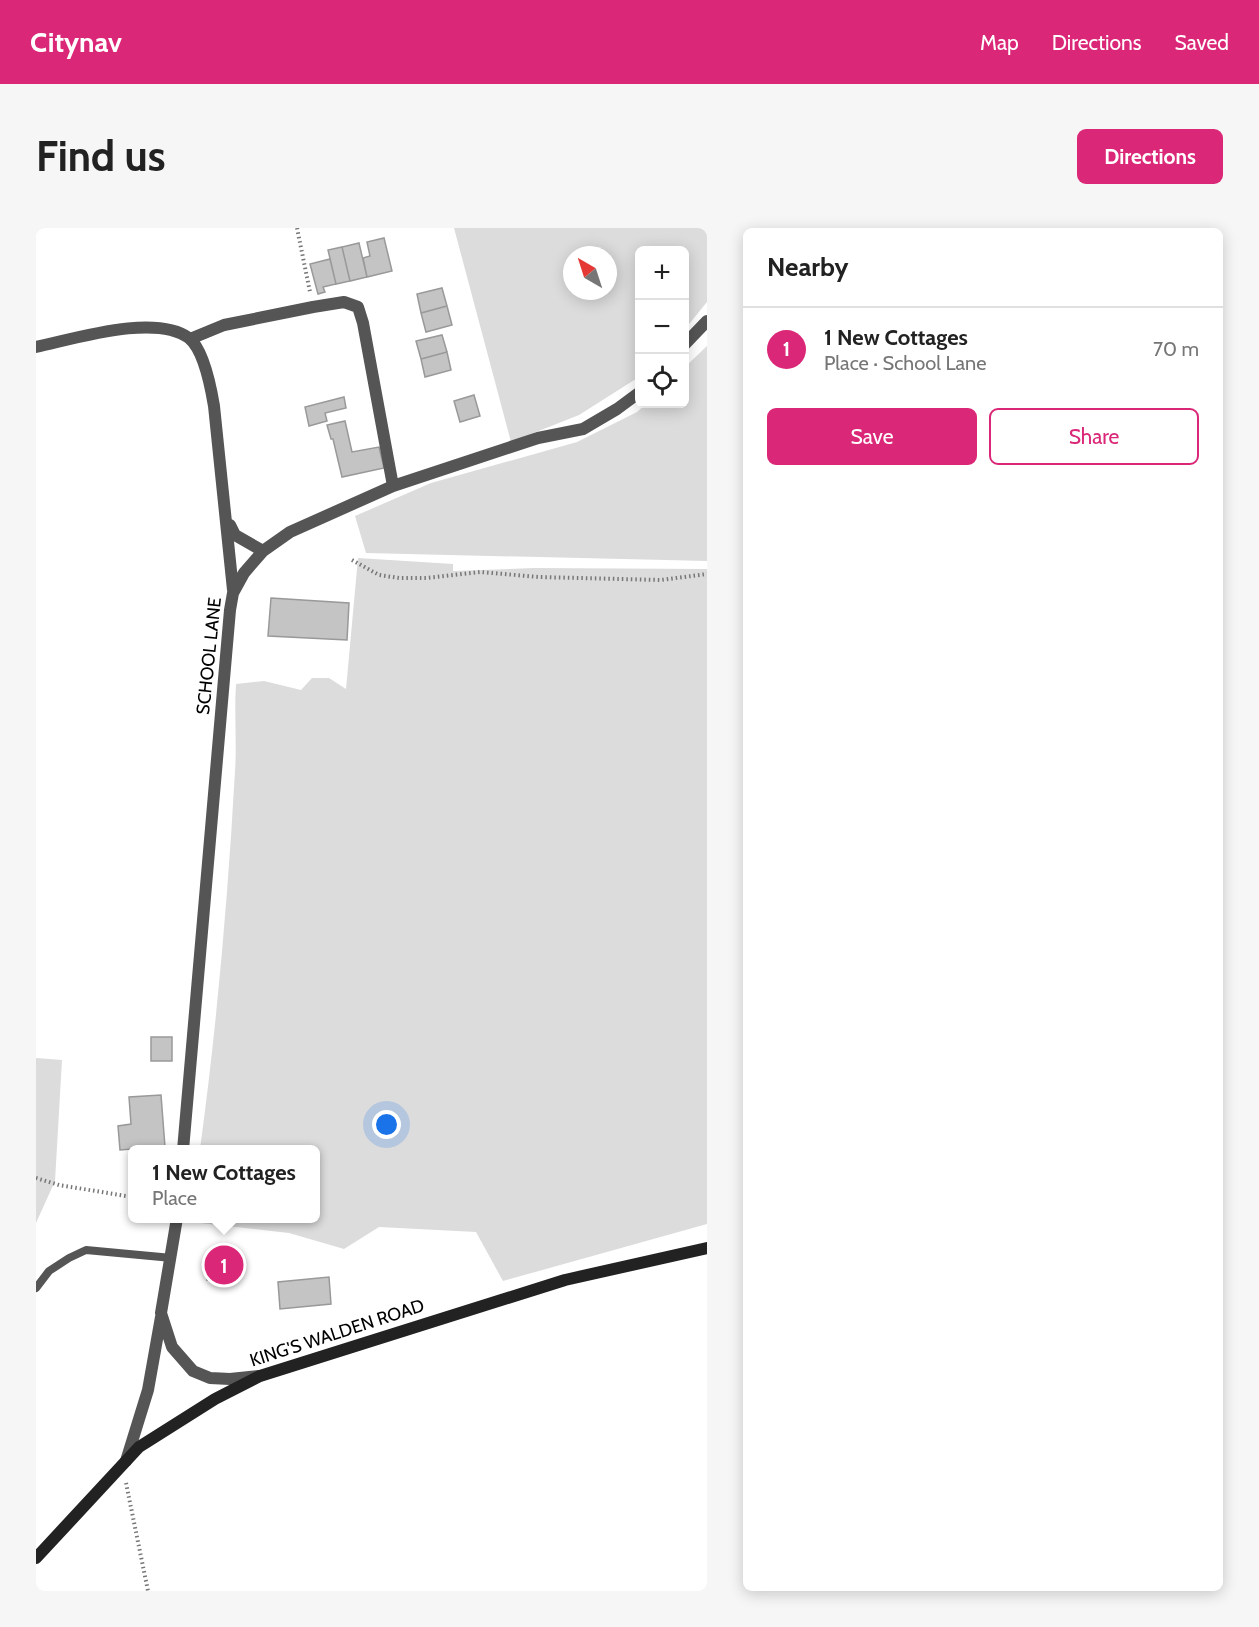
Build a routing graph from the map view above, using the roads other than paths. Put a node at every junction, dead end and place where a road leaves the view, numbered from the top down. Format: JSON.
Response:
{"nodes":[{"id":1,"x":707,"y":321,"type":"edge"},
{"id":2,"x":190,"y":339,"type":"junction"},
{"id":3,"x":689,"y":340,"type":"edge"},
{"id":4,"x":36,"y":347,"type":"edge"},
{"id":5,"x":635,"y":395,"type":"edge"},
{"id":6,"x":393,"y":486,"type":"junction"},
{"id":7,"x":227,"y":520,"type":"junction"},
{"id":8,"x":264,"y":551,"type":"junction"},
{"id":9,"x":233,"y":593,"type":"junction"},
{"id":10,"x":183,"y":1145,"type":"edge"},
{"id":11,"x":176,"y":1223,"type":"edge"},
{"id":12,"x":707,"y":1248,"type":"edge"},
{"id":13,"x":172,"y":1258,"type":"junction"},
{"id":14,"x":36,"y":1288,"type":"edge"},
{"id":15,"x":161,"y":1313,"type":"junction"},
{"id":16,"x":260,"y":1376,"type":"junction"},
{"id":17,"x":124,"y":1463,"type":"junction"},
{"id":18,"x":36,"y":1558,"type":"edge"}],
"edges":[{"from":1,"to":3,"type":"street"},
{"from":2,"to":4,"type":"street"},
{"from":2,"to":6,"type":"street"},
{"from":2,"to":7,"type":"street"},
{"from":5,"to":6,"type":"street","name":"SCHOOL LANE"},
{"from":6,"to":8,"type":"street","name":"SCHOOL LANE"},
{"from":7,"to":8,"type":"street"},
{"from":7,"to":9,"type":"street"},
{"from":8,"to":9,"type":"street","name":"SCHOOL LANE"},
{"from":9,"to":10,"type":"street","name":"SCHOOL LANE"},
{"from":11,"to":13,"type":"street"},
{"from":12,"to":16,"type":"street","name":"KING'S WALDEN ROAD"},
{"from":13,"to":14,"type":"lane"},
{"from":13,"to":15,"type":"street"},
{"from":15,"to":16,"type":"street"},
{"from":15,"to":17,"type":"street"},
{"from":16,"to":17,"type":"street","name":"KING'S WALDEN ROAD"},
{"from":17,"to":18,"type":"street","name":"KING'S WALDEN ROAD"}]}
